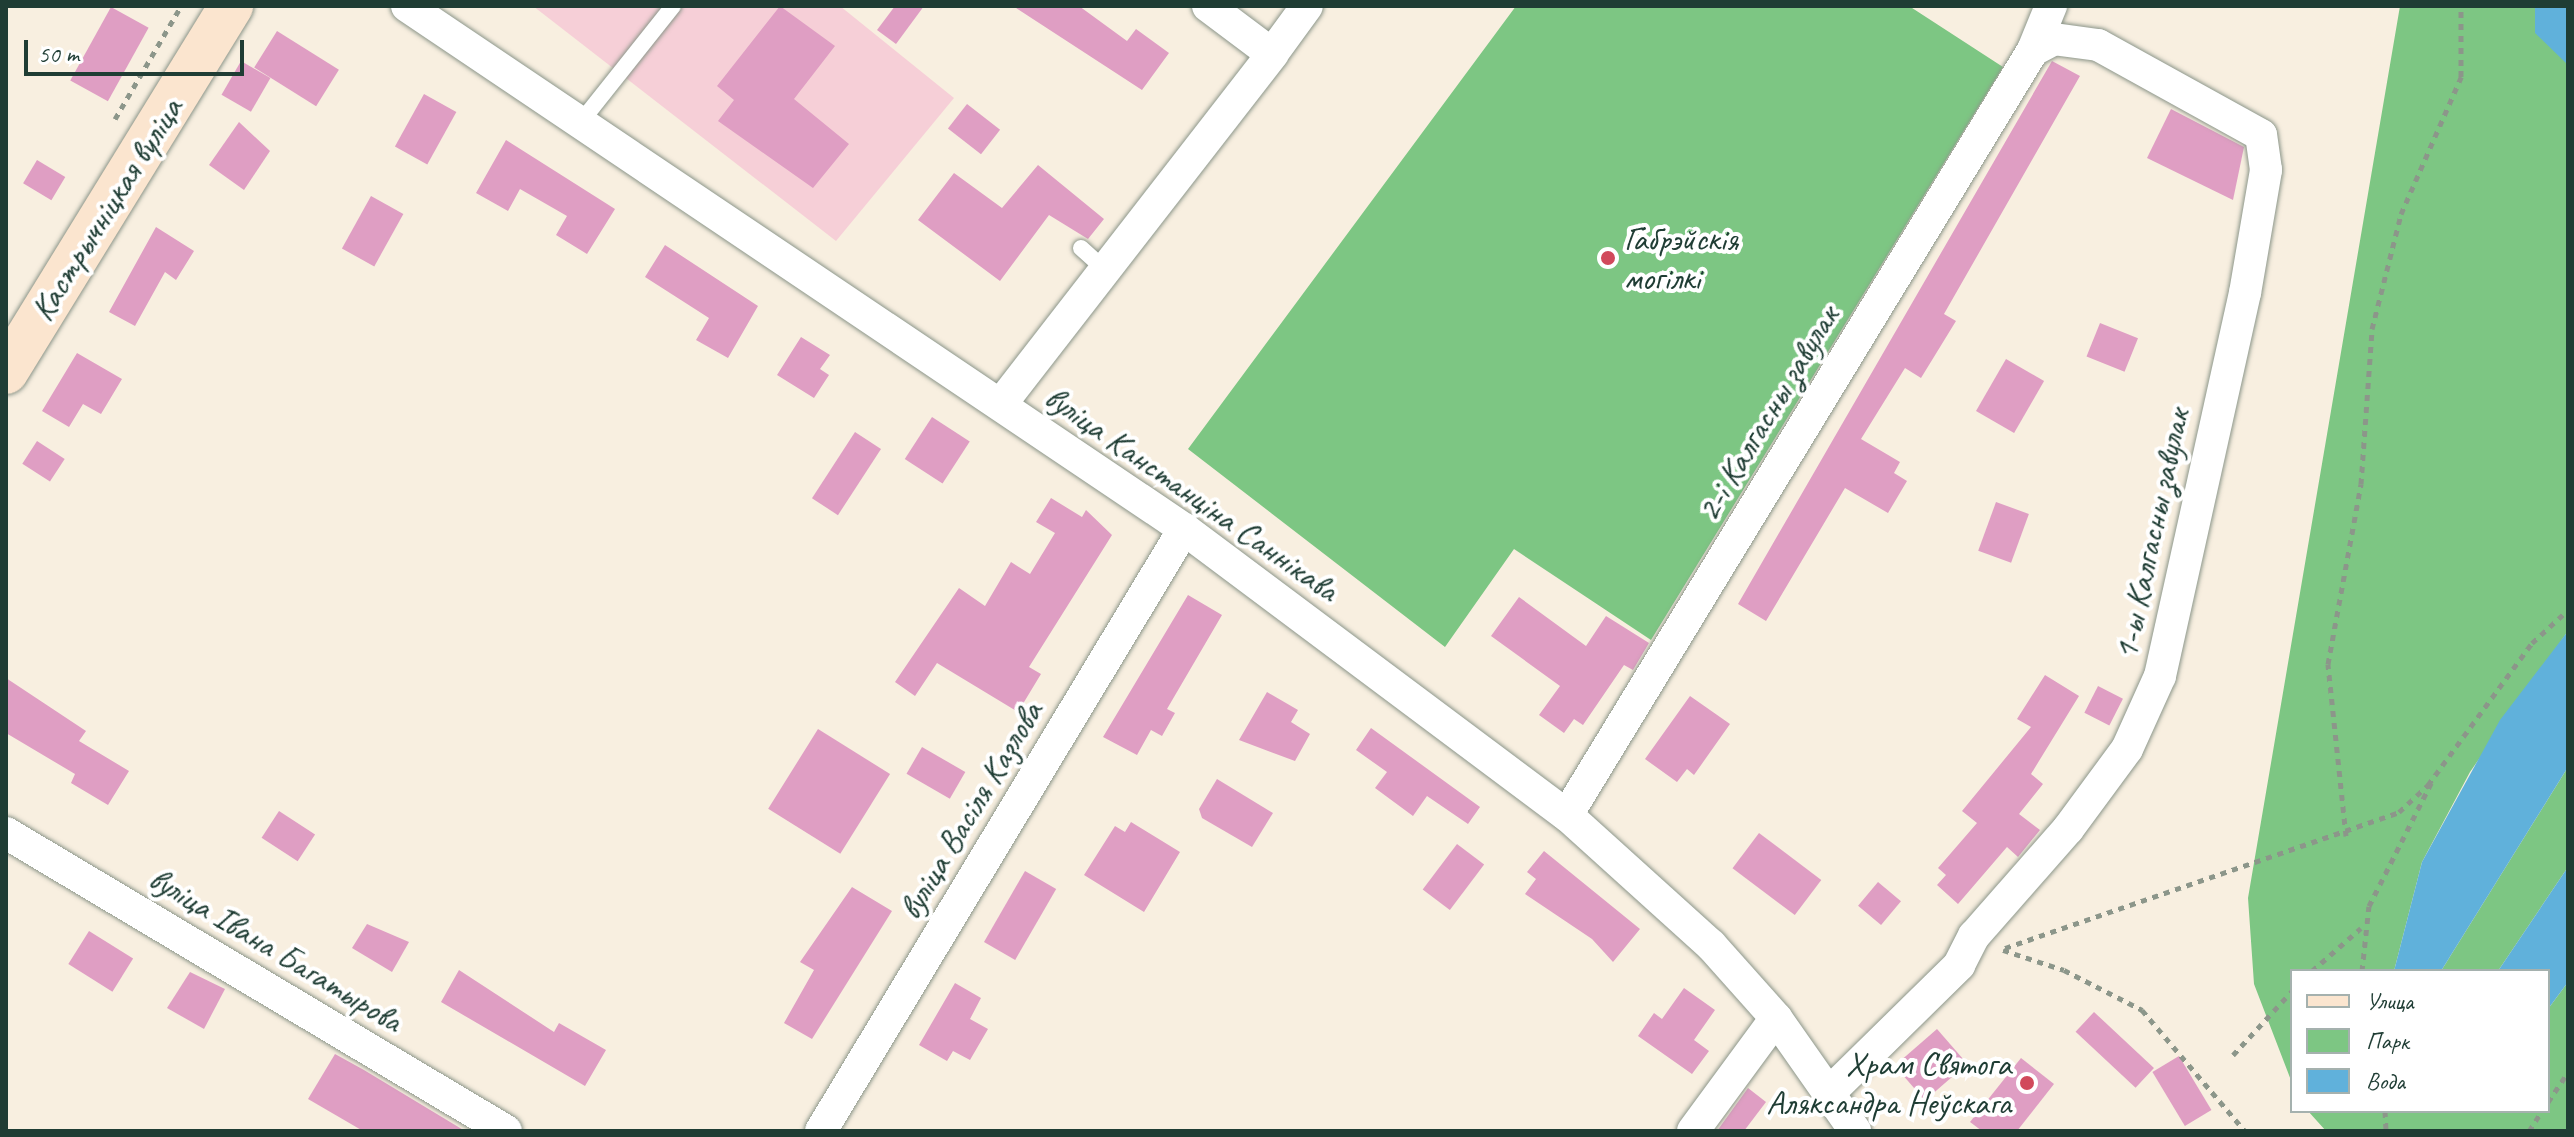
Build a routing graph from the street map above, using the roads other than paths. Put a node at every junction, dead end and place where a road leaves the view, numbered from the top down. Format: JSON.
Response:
{"nodes":[{"id":1,"x":231,"y":6,"type":"edge"},
{"id":2,"x":407,"y":6,"type":"edge"},
{"id":3,"x":673,"y":6,"type":"edge"},
{"id":4,"x":1208,"y":6,"type":"edge"},
{"id":5,"x":1307,"y":6,"type":"edge"},
{"id":6,"x":2051,"y":6,"type":"edge"},
{"id":7,"x":2033,"y":50,"type":"junction"},
{"id":8,"x":1272,"y":54,"type":"junction"},
{"id":9,"x":580,"y":123,"type":"junction"},
{"id":10,"x":6,"y":372,"type":"edge"},
{"id":11,"x":1001,"y":404,"type":"junction"},
{"id":12,"x":1184,"y":529,"type":"junction"},
{"id":13,"x":1567,"y":815,"type":"junction"},
{"id":14,"x":6,"y":833,"type":"edge"},
{"id":15,"x":1776,"y":1018,"type":"junction"},
{"id":16,"x":1831,"y":1091,"type":"junction"},
{"id":17,"x":506,"y":1131,"type":"edge"},
{"id":18,"x":821,"y":1131,"type":"edge"},
{"id":19,"x":1693,"y":1131,"type":"edge"},
{"id":20,"x":1855,"y":1131,"type":"edge"}],
"edges":[{"from":1,"to":10,"type":"main road","name":"Кастрычніцкая вуліца"},
{"from":2,"to":9,"type":"street","name":"вуліца Канстанціна Саннікава"},
{"from":3,"to":9,"type":"lane"},
{"from":4,"to":8,"type":"street"},
{"from":5,"to":8,"type":"street"},
{"from":6,"to":7,"type":"street","name":"2-і Калгасны завулак"},
{"from":7,"to":13,"type":"street","name":"2-і Калгасны завулак"},
{"from":7,"to":16,"type":"street","name":"1-ы Калгасны завулак"},
{"from":8,"to":11,"type":"street"},
{"from":9,"to":11,"type":"street","name":"вуліца Канстанціна Саннікава"},
{"from":11,"to":12,"type":"street","name":"вуліца Канстанціна Саннікава"},
{"from":12,"to":13,"type":"street","name":"вуліца Канстанціна Саннікава"},
{"from":12,"to":18,"type":"street","name":"вуліца Васіля Казлова"},
{"from":13,"to":15,"type":"street","name":"вуліца Канстанціна Саннікава"},
{"from":14,"to":17,"type":"street","name":"вуліца Івана Багатырова"},
{"from":15,"to":16,"type":"street","name":"вуліца Канстанціна Саннікава"},
{"from":15,"to":19,"type":"street"},
{"from":16,"to":20,"type":"street","name":"вуліца Канстанціна Саннікава"}]}
